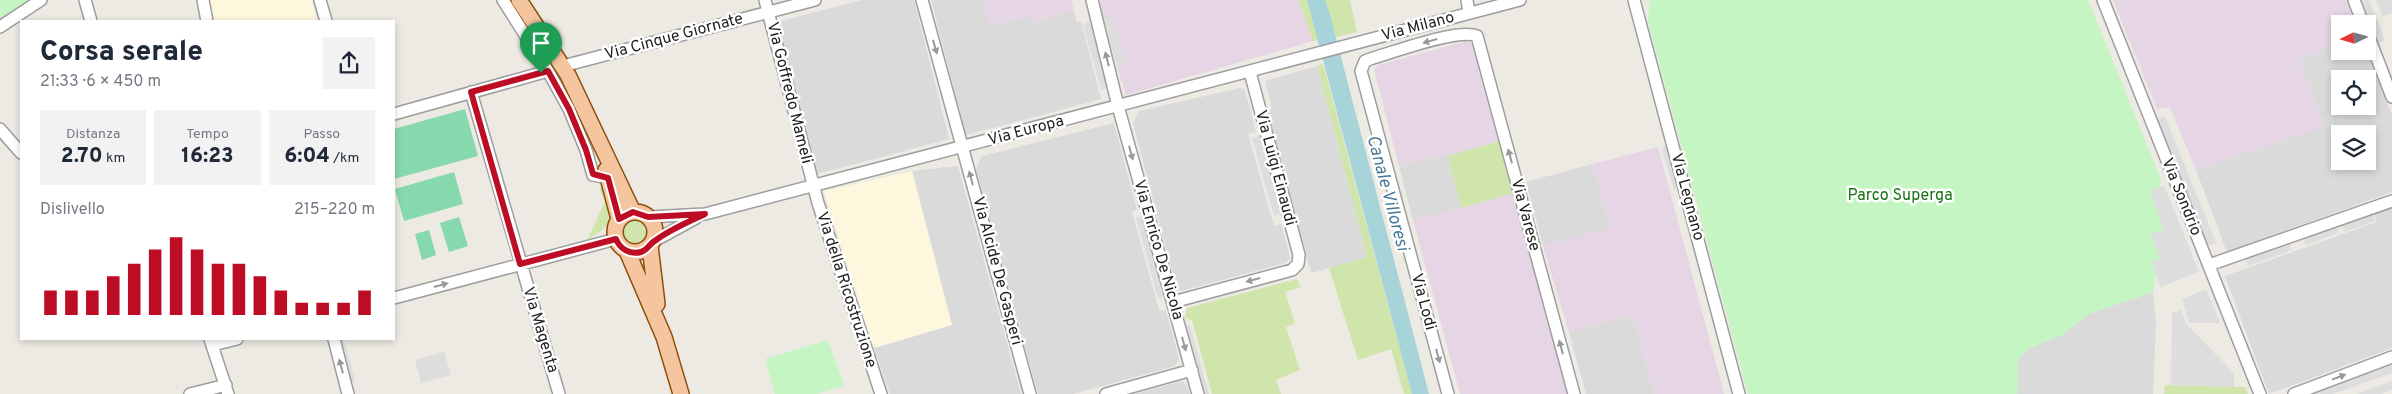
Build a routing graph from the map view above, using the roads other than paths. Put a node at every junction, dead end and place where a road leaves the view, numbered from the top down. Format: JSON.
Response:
{"nodes":[{"id":1,"x":41,"y":0,"type":"edge"},
{"id":2,"x":85,"y":0,"type":"edge"},
{"id":3,"x":203,"y":0,"type":"edge"},
{"id":4,"x":320,"y":0,"type":"edge"},
{"id":5,"x":503,"y":0,"type":"edge"},
{"id":6,"x":519,"y":0,"type":"edge"},
{"id":7,"x":765,"y":0,"type":"edge"},
{"id":8,"x":815,"y":0,"type":"edge"},
{"id":9,"x":922,"y":0,"type":"edge"},
{"id":10,"x":1092,"y":0,"type":"edge"},
{"id":11,"x":1467,"y":0,"type":"edge"},
{"id":12,"x":1520,"y":0,"type":"edge"},
{"id":13,"x":1634,"y":0,"type":"edge"},
{"id":14,"x":2103,"y":0,"type":"edge"},
{"id":15,"x":2354,"y":0,"type":"edge"},
{"id":16,"x":768,"y":12,"type":"junction"},
{"id":17,"x":1469,"y":13,"type":"junction"},
{"id":18,"x":2360,"y":15,"type":"edge"},
{"id":19,"x":91,"y":20,"type":"edge"},
{"id":20,"x":207,"y":20,"type":"edge"},
{"id":21,"x":326,"y":20,"type":"edge"},
{"id":22,"x":0,"y":27,"type":"edge"},
{"id":23,"x":1477,"y":36,"type":"joint"},
{"id":24,"x":1345,"y":46,"type":"joint"},
{"id":25,"x":2376,"y":56,"type":"edge"},
{"id":26,"x":563,"y":66,"type":"junction"},
{"id":27,"x":548,"y":71,"type":"junction"},
{"id":28,"x":1250,"y":72,"type":"junction"},
{"id":29,"x":471,"y":92,"type":"junction"},
{"id":30,"x":2392,"y":97,"type":"edge"},
{"id":31,"x":1118,"y":106,"type":"junction"},
{"id":32,"x":584,"y":110,"type":"junction"},
{"id":33,"x":395,"y":114,"type":"edge"},
{"id":34,"x":1,"y":133,"type":"edge"},
{"id":35,"x":963,"y":147,"type":"junction"},
{"id":36,"x":20,"y":152,"type":"edge"},
{"id":37,"x":608,"y":178,"type":"junction"},
{"id":38,"x":813,"y":186,"type":"junction"},
{"id":39,"x":2392,"y":202,"type":"edge"},
{"id":40,"x":633,"y":212,"type":"junction"},
{"id":41,"x":705,"y":214,"type":"junction"},
{"id":42,"x":648,"y":217,"type":"junction"},
{"id":43,"x":619,"y":219,"type":"junction"},
{"id":44,"x":616,"y":239,"type":"junction"},
{"id":45,"x":652,"y":243,"type":"junction"},
{"id":46,"x":628,"y":251,"type":"junction"},
{"id":47,"x":520,"y":264,"type":"junction"},
{"id":48,"x":2209,"y":266,"type":"junction"},
{"id":49,"x":395,"y":298,"type":"edge"},
{"id":50,"x":1172,"y":302,"type":"junction"},
{"id":51,"x":664,"y":337,"type":"junction"},
{"id":52,"x":229,"y":340,"type":"edge"},
{"id":53,"x":334,"y":340,"type":"edge"},
{"id":54,"x":212,"y":342,"type":"edge"},
{"id":55,"x":2392,"y":357,"type":"edge"},
{"id":56,"x":1192,"y":370,"type":"junction"},
{"id":57,"x":227,"y":390,"type":"edge"},
{"id":58,"x":190,"y":394,"type":"edge"},
{"id":59,"x":348,"y":394,"type":"edge"},
{"id":60,"x":559,"y":394,"type":"edge"},
{"id":61,"x":681,"y":394,"type":"edge"},
{"id":62,"x":881,"y":394,"type":"edge"},
{"id":63,"x":1030,"y":394,"type":"edge"},
{"id":64,"x":1106,"y":394,"type":"edge"},
{"id":65,"x":1198,"y":394,"type":"edge"},
{"id":66,"x":1448,"y":394,"type":"edge"},
{"id":67,"x":1574,"y":394,"type":"edge"},
{"id":68,"x":1739,"y":394,"type":"edge"},
{"id":69,"x":2260,"y":394,"type":"edge"},
{"id":70,"x":2294,"y":394,"type":"edge"}],
"edges":[{"from":1,"to":22,"type":"street"},
{"from":2,"to":19,"type":"street"},
{"from":3,"to":20,"type":"street"},
{"from":4,"to":21,"type":"street"},
{"from":5,"to":27,"type":"street"},
{"from":6,"to":26,"type":"main road"},
{"from":7,"to":16,"type":"street","name":"Via Goffredo Mameli"},
{"from":8,"to":16,"type":"street","name":"Via Cinque Giornate"},
{"from":9,"to":35,"type":"street","name":"Via Alcide De Gasperi","one_way":true},
{"from":31,"to":10,"type":"street","name":"Via Enrico De Nicola","one_way":true},
{"from":11,"to":17,"type":"street"},
{"from":12,"to":17,"type":"street","name":"Via Milano"},
{"from":13,"to":68,"type":"street","name":"Via Legnano"},
{"from":14,"to":48,"type":"street","name":"Via Sondrio"},
{"from":15,"to":18,"type":"street"},
{"from":16,"to":26,"type":"street","name":"Via Cinque Giornate"},
{"from":16,"to":38,"type":"street","name":"Via Goffredo Mameli"},
{"from":17,"to":24,"type":"street","name":"Via Milano"},
{"from":23,"to":66,"type":"street","name":"Via Lodi","one_way":true},
{"from":67,"to":23,"type":"street","name":"Via Varese","one_way":true},
{"from":24,"to":28,"type":"street","name":"Via Europa"},
{"from":25,"to":30,"type":"street"},
{"from":26,"to":32,"type":"main road"},
{"from":27,"to":29,"type":"street"},
{"from":27,"to":37,"type":"street"},
{"from":28,"to":31,"type":"street","name":"Via Europa"},
{"from":28,"to":50,"type":"street","name":"Via Luigi Einaudi","one_way":true},
{"from":29,"to":33,"type":"street"},
{"from":29,"to":47,"type":"street","name":"Via Magenta"},
{"from":31,"to":35,"type":"street","name":"Via Europa"},
{"from":31,"to":50,"type":"street","name":"Via Enrico De Nicola","one_way":true},
{"from":32,"to":37,"type":"main road"},
{"from":32,"to":40,"type":"main road"},
{"from":34,"to":36,"type":"street"},
{"from":35,"to":38,"type":"street","name":"Via Europa"},
{"from":63,"to":35,"type":"street","name":"Via Alcide De Gasperi","one_way":true},
{"from":37,"to":43,"type":"main road"},
{"from":38,"to":41,"type":"street","name":"Via Europa"},
{"from":38,"to":62,"type":"street","name":"Via della Ricostruzione"},
{"from":39,"to":48,"type":"street"},
{"from":40,"to":42,"type":"main road"},
{"from":40,"to":43,"type":"main road"},
{"from":41,"to":42,"type":"street","name":"Via Europa"},
{"from":41,"to":45,"type":"street","name":"Via Europa"},
{"from":42,"to":45,"type":"main road"},
{"from":43,"to":44,"type":"main road"},
{"from":44,"to":46,"type":"main road"},
{"from":44,"to":47,"type":"street"},
{"from":45,"to":46,"type":"main road"},
{"from":45,"to":51,"type":"main road"},
{"from":46,"to":51,"type":"main road"},
{"from":49,"to":47,"type":"street","one_way":true},
{"from":47,"to":60,"type":"street","name":"Via Magenta"},
{"from":48,"to":69,"type":"street","name":"Via Sondrio"},
{"from":50,"to":56,"type":"street","name":"Via Enrico De Nicola","one_way":true},
{"from":51,"to":61,"type":"main road"},
{"from":52,"to":54,"type":"street"},
{"from":59,"to":53,"type":"street","one_way":true},
{"from":54,"to":57,"type":"street"},
{"from":70,"to":55,"type":"street","one_way":true},
{"from":56,"to":64,"type":"street"},
{"from":56,"to":65,"type":"street","name":"Via Enrico De Nicola"},
{"from":57,"to":58,"type":"street"}]}
